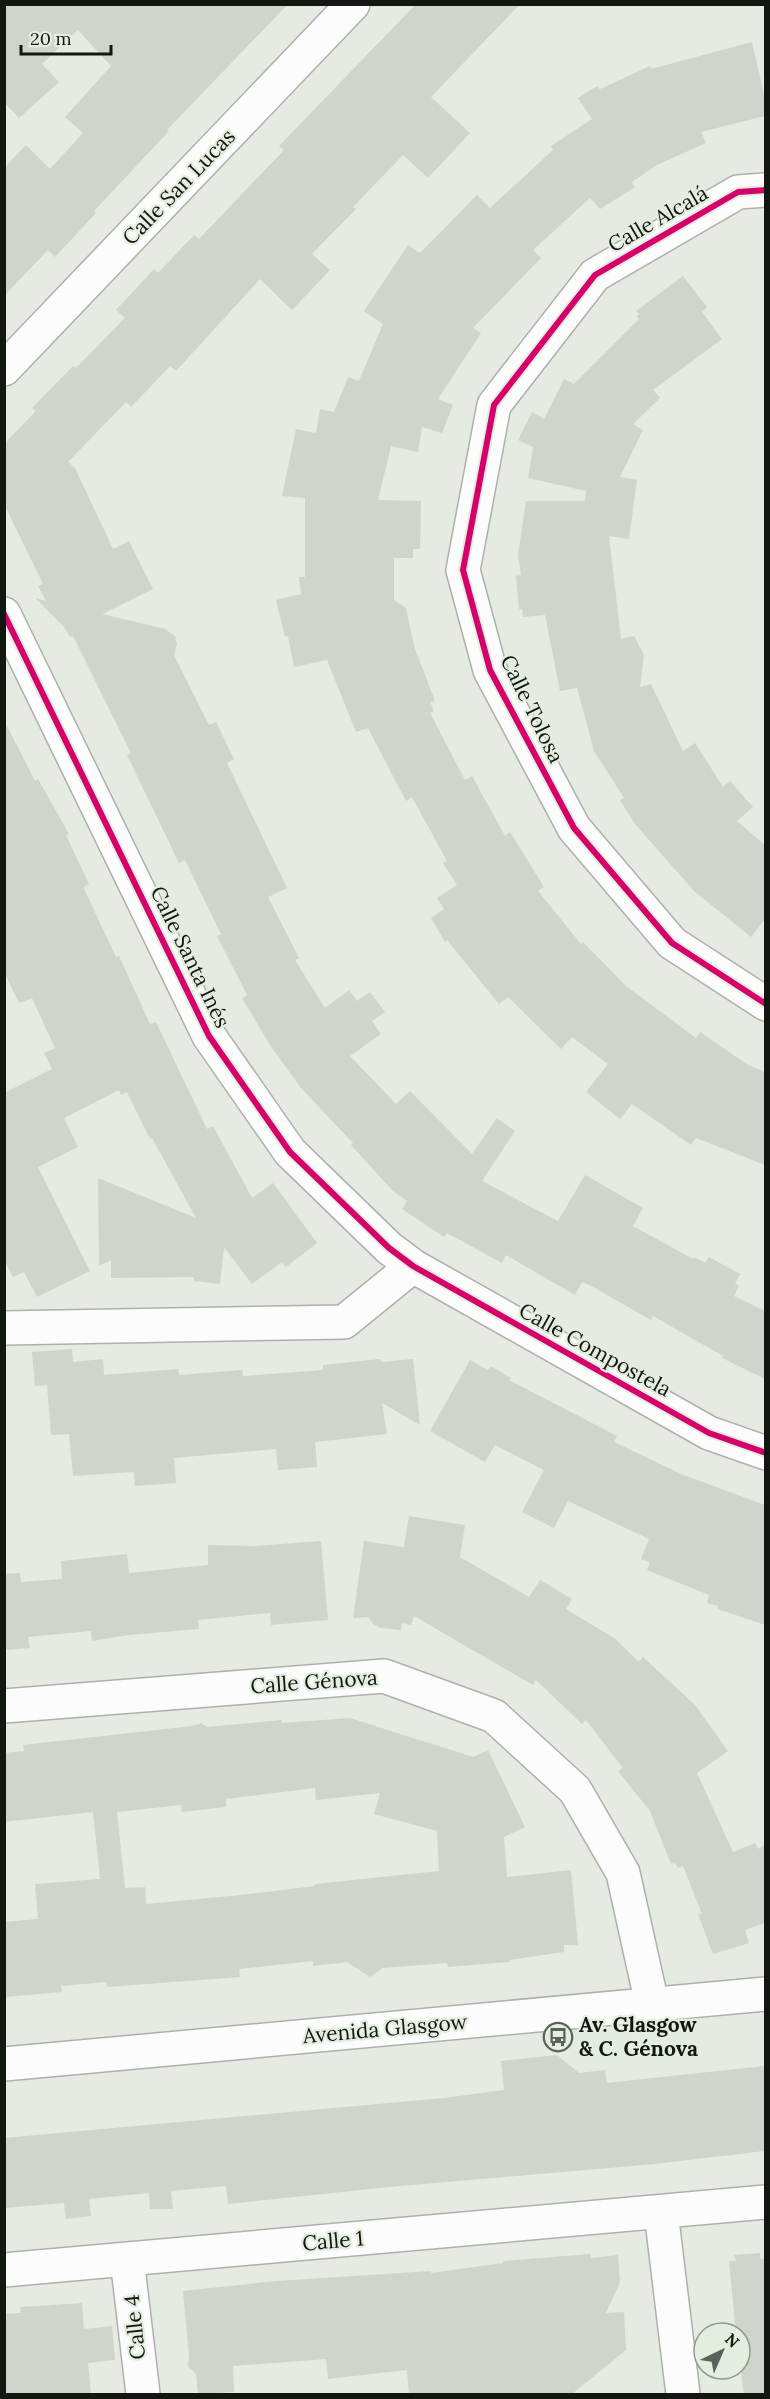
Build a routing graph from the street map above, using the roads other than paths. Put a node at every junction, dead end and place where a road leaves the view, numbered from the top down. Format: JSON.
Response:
{"nodes":[{"id":1,"x":353,"y":4,"type":"edge"},
{"id":2,"x":765,"y":190,"type":"edge"},
{"id":3,"x":578,"y":298,"type":"joint"},
{"id":4,"x":4,"y":369,"type":"edge"},
{"id":5,"x":4,"y":614,"type":"edge"},
{"id":6,"x":765,"y":1004,"type":"edge"},
{"id":7,"x":413,"y":1266,"type":"junction"},
{"id":8,"x":4,"y":1328,"type":"edge"},
{"id":9,"x":765,"y":1453,"type":"edge"},
{"id":10,"x":4,"y":1706,"type":"edge"},
{"id":11,"x":765,"y":1994,"type":"edge"},
{"id":12,"x":652,"y":2004,"type":"junction"},
{"id":13,"x":4,"y":2064,"type":"edge"},
{"id":14,"x":765,"y":2202,"type":"edge"},
{"id":15,"x":661,"y":2212,"type":"junction"},
{"id":16,"x":128,"y":2259,"type":"junction"},
{"id":17,"x":4,"y":2270,"type":"edge"},
{"id":18,"x":143,"y":2394,"type":"edge"},
{"id":19,"x":683,"y":2394,"type":"edge"}],
"edges":[{"from":1,"to":4,"type":"street","name":"Calle San Lucas"},
{"from":2,"to":3,"type":"street","name":"Calle Alcalá"},
{"from":3,"to":6,"type":"street","name":"Calle Tolosa"},
{"from":5,"to":7,"type":"street","name":"Calle Santa Inés"},
{"from":7,"to":8,"type":"street"},
{"from":7,"to":9,"type":"street","name":"Calle Compostela"},
{"from":10,"to":12,"type":"street","name":"Calle Génova"},
{"from":11,"to":12,"type":"street","name":"Avenida Glasgow"},
{"from":12,"to":13,"type":"street","name":"Avenida Glasgow"},
{"from":14,"to":15,"type":"street","name":"Calle 1"},
{"from":15,"to":16,"type":"street","name":"Calle 1"},
{"from":15,"to":19,"type":"street"},
{"from":16,"to":17,"type":"street","name":"Calle 1"},
{"from":16,"to":18,"type":"street","name":"Calle 4"}]}
